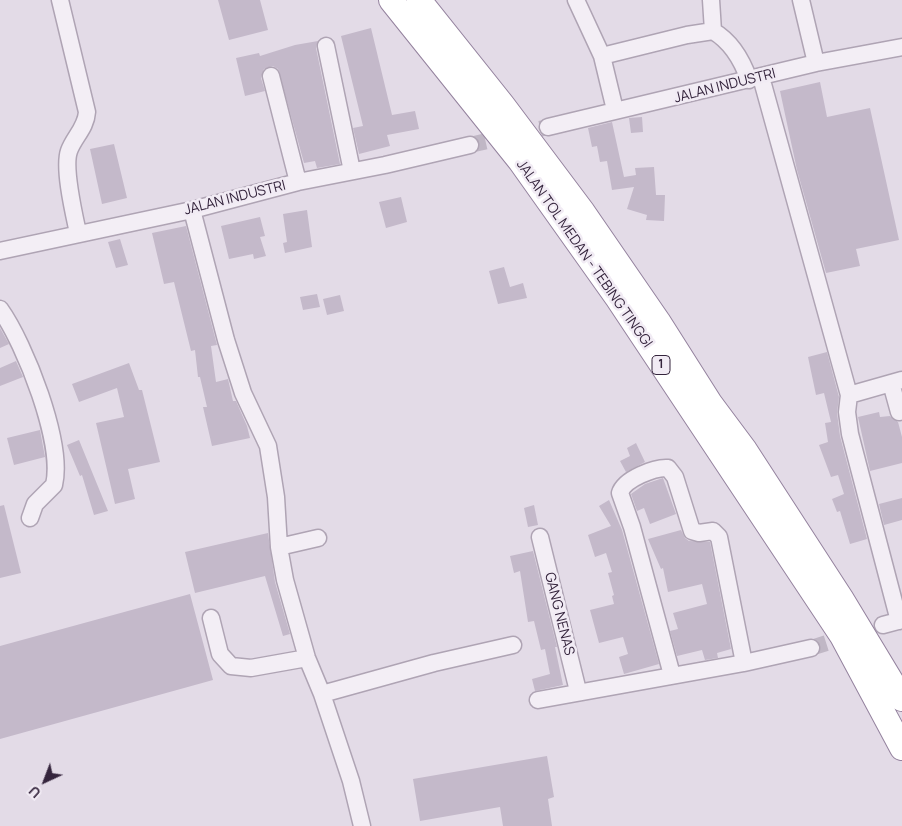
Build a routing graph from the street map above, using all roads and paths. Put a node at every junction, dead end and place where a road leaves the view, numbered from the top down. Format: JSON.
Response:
{"nodes":[{"id":1,"x":60,"y":0,"type":"edge"},
{"id":2,"x":391,"y":0,"type":"edge"},
{"id":3,"x":419,"y":0,"type":"edge"},
{"id":4,"x":576,"y":0,"type":"edge"},
{"id":5,"x":710,"y":0,"type":"edge"},
{"id":6,"x":801,"y":0,"type":"edge"},
{"id":7,"x":713,"y":31,"type":"junction"},
{"id":8,"x":326,"y":46,"type":"dead end"},
{"id":9,"x":902,"y":47,"type":"edge"},
{"id":10,"x":602,"y":56,"type":"junction"},
{"id":11,"x":816,"y":63,"type":"junction"},
{"id":12,"x":271,"y":76,"type":"dead end"},
{"id":13,"x":755,"y":79,"type":"junction"},
{"id":14,"x":615,"y":110,"type":"junction"},
{"id":15,"x":548,"y":127,"type":"tunnel mouth"},
{"id":16,"x":470,"y":145,"type":"tunnel mouth"},
{"id":17,"x":352,"y":171,"type":"junction"},
{"id":18,"x":298,"y":182,"type":"junction"},
{"id":19,"x":192,"y":210,"type":"junction"},
{"id":20,"x":78,"y":233,"type":"junction"},
{"id":21,"x":0,"y":251,"type":"edge"},
{"id":22,"x":0,"y":309,"type":"edge"},
{"id":23,"x":897,"y":382,"type":"edge"},
{"id":24,"x":849,"y":395,"type":"junction"},
{"id":25,"x":899,"y":412,"type":"dead end"},
{"id":26,"x":30,"y":518,"type":"dead end"},
{"id":27,"x":540,"y":537,"type":"dead end"},
{"id":28,"x":318,"y":538,"type":"dead end"},
{"id":29,"x":279,"y":547,"type":"junction"},
{"id":30,"x":210,"y":618,"type":"dead end"},
{"id":31,"x":901,"y":620,"type":"edge"},
{"id":32,"x":883,"y":625,"type":"tunnel mouth"},
{"id":33,"x":513,"y":645,"type":"dead end"},
{"id":34,"x":811,"y":648,"type":"tunnel mouth"},
{"id":35,"x":307,"y":658,"type":"junction"},
{"id":36,"x":744,"y":663,"type":"junction"},
{"id":37,"x":672,"y":674,"type":"junction"},
{"id":38,"x":578,"y":691,"type":"junction"},
{"id":39,"x":322,"y":694,"type":"junction"},
{"id":40,"x":902,"y":699,"type":"edge"},
{"id":41,"x":538,"y":700,"type":"dead end"},
{"id":42,"x":902,"y":748,"type":"edge"},
{"id":43,"x":362,"y":826,"type":"edge"}],
"edges":[{"from":1,"to":20,"type":"street"},
{"from":2,"to":42,"type":"highway","name":"JALAN TOL MEDAN - TEBING TINGGI","number":"1"},
{"from":3,"to":40,"type":"highway","number":"1"},
{"from":4,"to":10,"type":"street"},
{"from":5,"to":7,"type":"street"},
{"from":6,"to":11,"type":"street"},
{"from":7,"to":10,"type":"street"},
{"from":7,"to":13,"type":"street"},
{"from":8,"to":17,"type":"street"},
{"from":9,"to":11,"type":"street","name":"JALAN INDUSTRI"},
{"from":10,"to":14,"type":"street"},
{"from":11,"to":13,"type":"street","name":"JALAN INDUSTRI"},
{"from":12,"to":18,"type":"street"},
{"from":13,"to":14,"type":"street","name":"JALAN INDUSTRI"},
{"from":13,"to":24,"type":"street"},
{"from":14,"to":15,"type":"street","name":"JALAN INDUSTRI"},
{"from":16,"to":17,"type":"street","name":"JALAN INDUSTRI"},
{"from":17,"to":18,"type":"street","name":"JALAN INDUSTRI"},
{"from":18,"to":19,"type":"street","name":"JALAN INDUSTRI"},
{"from":19,"to":20,"type":"street","name":"JALAN INDUSTRI"},
{"from":19,"to":29,"type":"street"},
{"from":20,"to":21,"type":"street","name":"JALAN INDUSTRI"},
{"from":22,"to":26,"type":"street"},
{"from":23,"to":24,"type":"street"},
{"from":23,"to":25,"type":"street"},
{"from":24,"to":31,"type":"street"},
{"from":27,"to":38,"type":"street","name":"GANG NENAS"},
{"from":28,"to":29,"type":"street"},
{"from":29,"to":35,"type":"street"},
{"from":30,"to":35,"type":"street"},
{"from":31,"to":32,"type":"street"},
{"from":33,"to":39,"type":"street"},
{"from":34,"to":36,"type":"street"},
{"from":35,"to":39,"type":"street"},
{"from":36,"to":37,"type":"street"},
{"from":36,"to":37,"type":"street"},
{"from":37,"to":38,"type":"street"},
{"from":38,"to":41,"type":"street"},
{"from":39,"to":43,"type":"street"}]}
